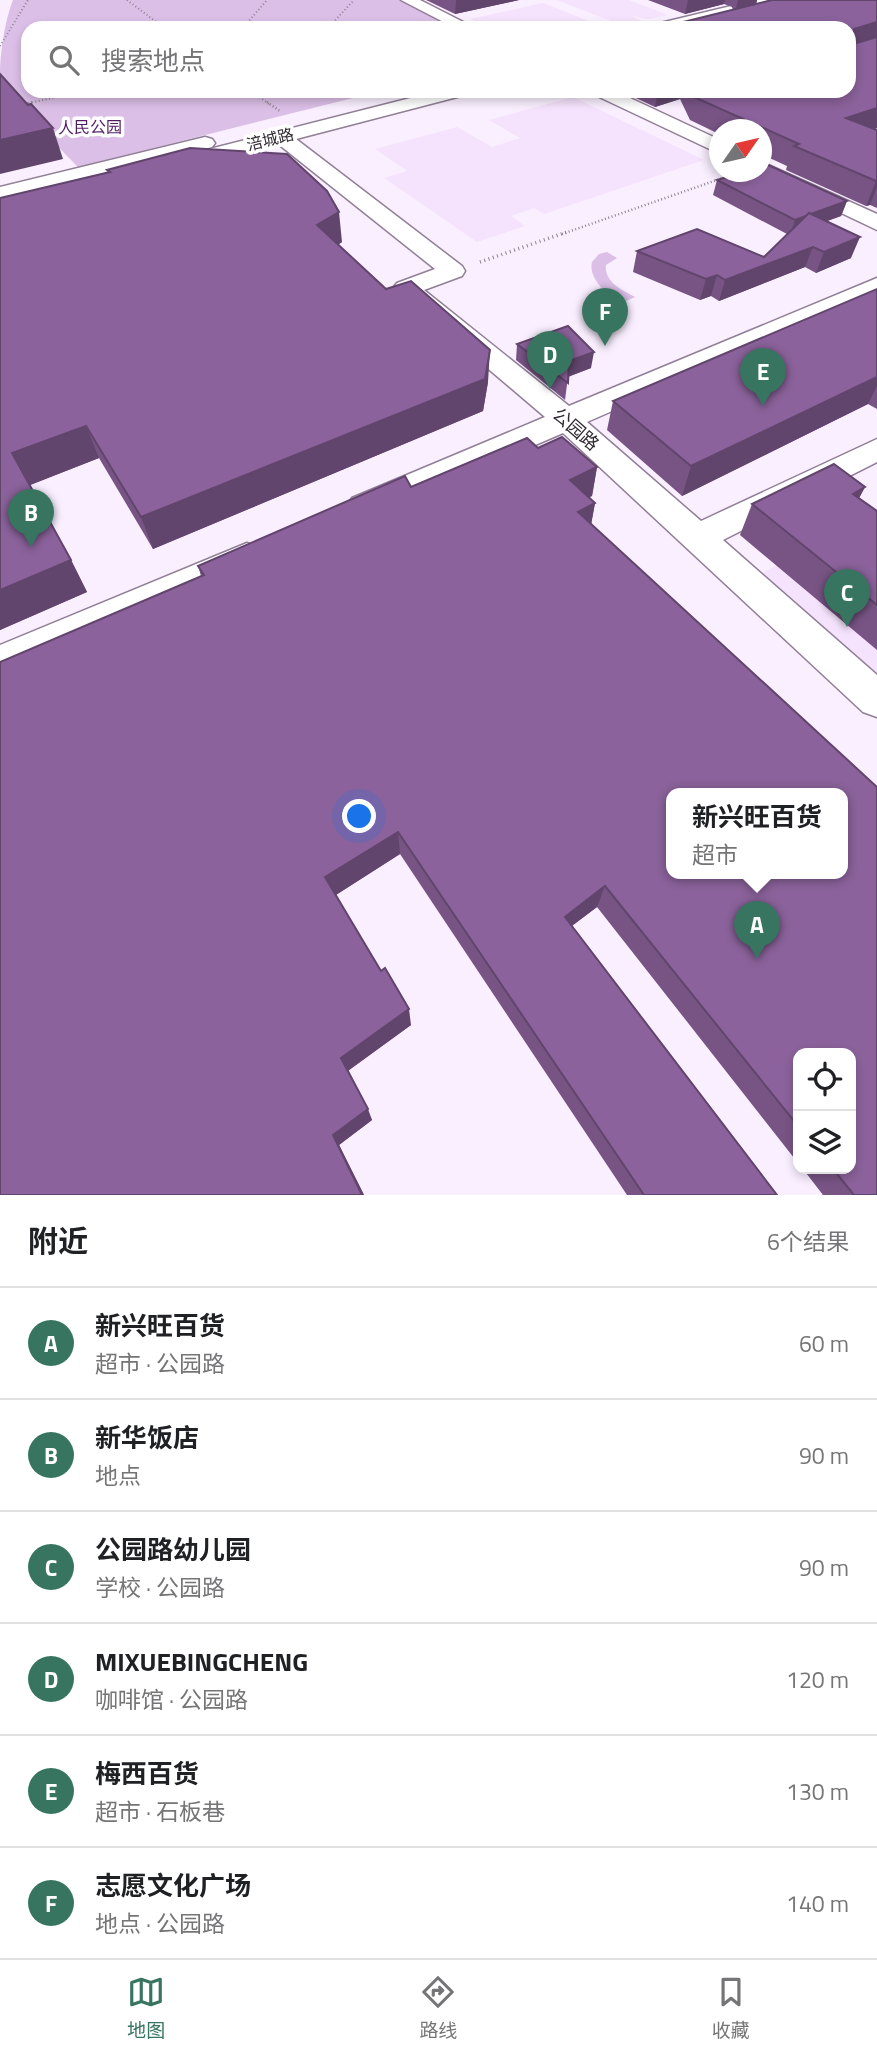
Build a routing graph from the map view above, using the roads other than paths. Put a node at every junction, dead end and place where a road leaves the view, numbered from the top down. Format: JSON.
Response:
{"nodes":[{"id":1,"x":408,"y":0,"type":"edge"},
{"id":2,"x":774,"y":0,"type":"edge"},
{"id":3,"x":791,"y":7,"type":"edge"},
{"id":4,"x":452,"y":21,"type":"edge"},
{"id":5,"x":687,"y":21,"type":"edge"},
{"id":6,"x":739,"y":21,"type":"edge"},
{"id":7,"x":384,"y":98,"type":"edge"},
{"id":8,"x":427,"y":98,"type":"edge"},
{"id":9,"x":615,"y":98,"type":"edge"},
{"id":10,"x":287,"y":129,"type":"junction"},
{"id":11,"x":709,"y":143,"type":"edge"},
{"id":12,"x":772,"y":173,"type":"edge"},
{"id":13,"x":0,"y":194,"type":"edge"},
{"id":14,"x":0,"y":208,"type":"edge"},
{"id":15,"x":877,"y":223,"type":"edge"},
{"id":16,"x":877,"y":286,"type":"edge"},
{"id":17,"x":566,"y":419,"type":"junction"},
{"id":18,"x":877,"y":449,"type":"edge"},
{"id":19,"x":334,"y":519,"type":"edge"},
{"id":20,"x":697,"y":538,"type":"junction"},
{"id":21,"x":270,"y":546,"type":"edge"},
{"id":22,"x":0,"y":662,"type":"edge"},
{"id":23,"x":877,"y":700,"type":"edge"}],
"edges":[{"from":1,"to":4,"type":"street"},
{"from":2,"to":5,"type":"street"},
{"from":3,"to":6,"type":"street"},
{"from":7,"to":10,"type":"street","name":"涪城路"},
{"from":8,"to":10,"type":"street","name":"涪城路"},
{"from":9,"to":11,"type":"street"},
{"from":10,"to":13,"type":"street","name":"涪城路"},
{"from":10,"to":14,"type":"street","name":"涪城路"},
{"from":10,"to":17,"type":"street","name":"公园路"},
{"from":12,"to":15,"type":"street"},
{"from":16,"to":17,"type":"street"},
{"from":17,"to":19,"type":"street"},
{"from":17,"to":20,"type":"street","name":"公园路"},
{"from":18,"to":20,"type":"street"},
{"from":20,"to":23,"type":"street","name":"公园路"},
{"from":21,"to":22,"type":"street"}]}
